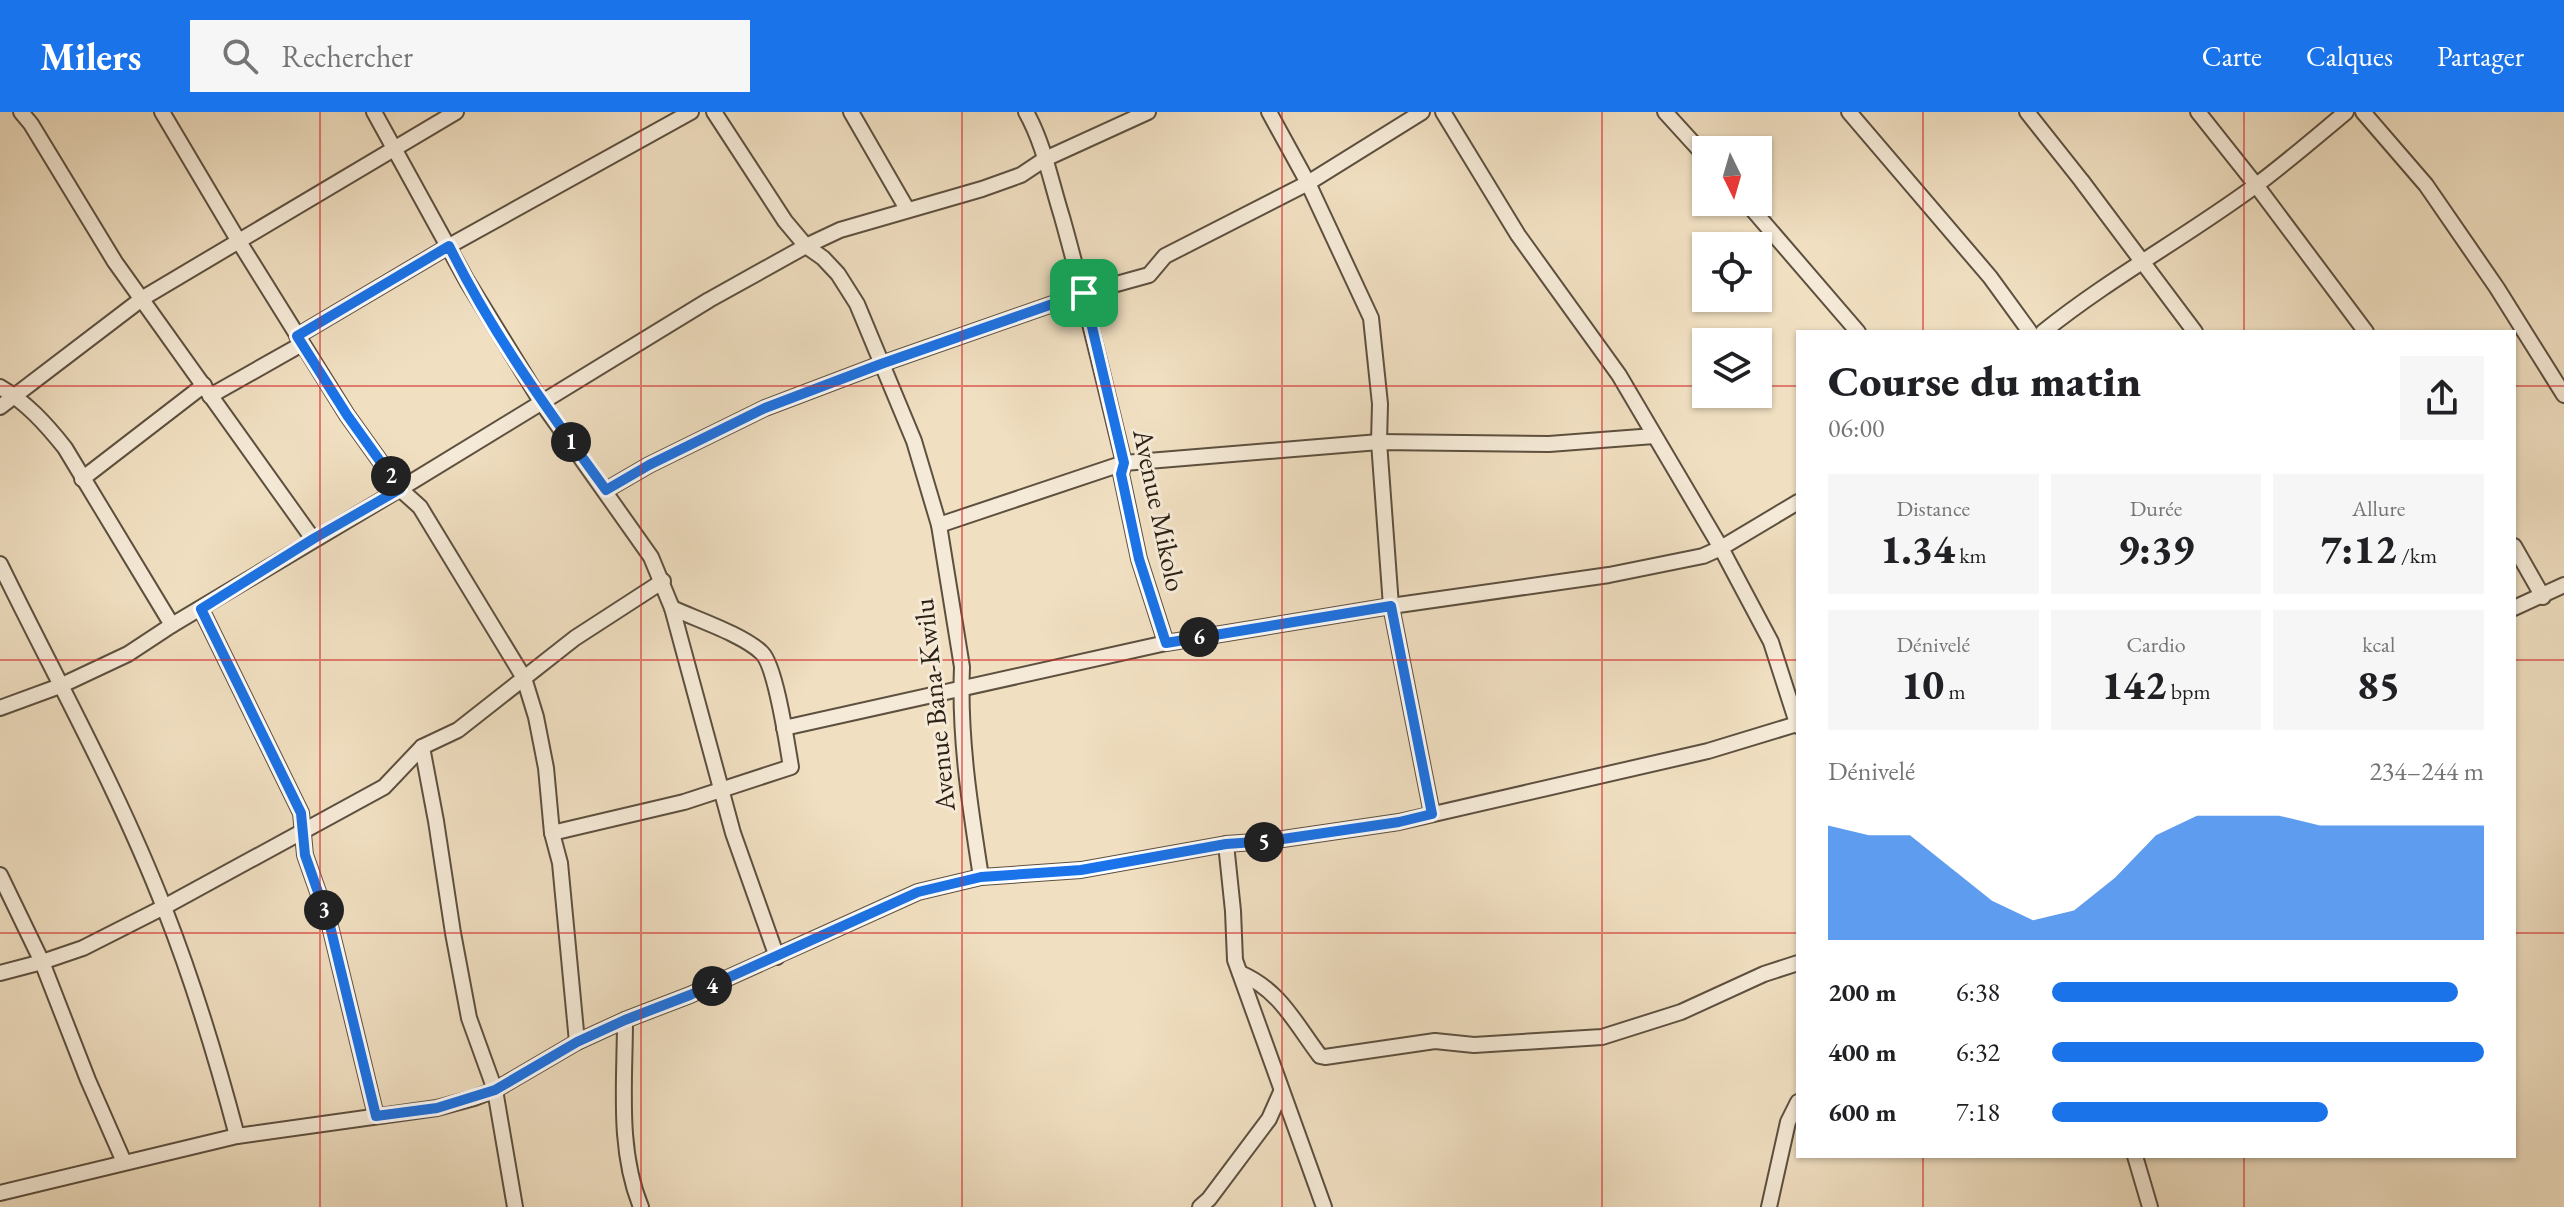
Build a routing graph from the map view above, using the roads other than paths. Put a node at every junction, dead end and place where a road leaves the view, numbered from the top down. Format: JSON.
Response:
{"nodes":[{"id":1,"x":21,"y":112,"type":"edge"},
{"id":2,"x":162,"y":112,"type":"edge"},
{"id":3,"x":374,"y":112,"type":"edge"},
{"id":4,"x":456,"y":112,"type":"edge"},
{"id":5,"x":691,"y":112,"type":"edge"},
{"id":6,"x":714,"y":112,"type":"edge"},
{"id":7,"x":851,"y":112,"type":"edge"},
{"id":8,"x":1026,"y":112,"type":"edge"},
{"id":9,"x":1148,"y":112,"type":"edge"},
{"id":10,"x":1269,"y":112,"type":"edge"},
{"id":11,"x":1422,"y":112,"type":"edge"},
{"id":12,"x":1443,"y":112,"type":"edge"},
{"id":13,"x":1665,"y":112,"type":"edge"},
{"id":14,"x":1849,"y":112,"type":"edge"},
{"id":15,"x":2027,"y":112,"type":"edge"},
{"id":16,"x":2198,"y":112,"type":"edge"},
{"id":17,"x":2346,"y":112,"type":"edge"},
{"id":18,"x":2363,"y":112,"type":"edge"},
{"id":19,"x":1692,"y":142,"type":"edge"},
{"id":20,"x":393,"y":148,"type":"junction"},
{"id":21,"x":1045,"y":159,"type":"junction"},
{"id":22,"x":1308,"y":183,"type":"junction"},
{"id":23,"x":2256,"y":185,"type":"junction"},
{"id":24,"x":907,"y":209,"type":"junction"},
{"id":25,"x":1758,"y":216,"type":"edge"},
{"id":26,"x":238,"y":240,"type":"junction"},
{"id":27,"x":449,"y":246,"type":"junction"},
{"id":28,"x":806,"y":246,"type":"junction"},
{"id":29,"x":2143,"y":262,"type":"junction"},
{"id":30,"x":1084,"y":293,"type":"junction"},
{"id":31,"x":143,"y":298,"type":"junction"},
{"id":32,"x":1856,"y":330,"type":"edge"},
{"id":33,"x":2029,"y":330,"type":"edge"},
{"id":34,"x":2045,"y":330,"type":"edge"},
{"id":35,"x":2194,"y":330,"type":"edge"},
{"id":36,"x":2365,"y":330,"type":"edge"},
{"id":37,"x":299,"y":340,"type":"junction"},
{"id":38,"x":881,"y":364,"type":"junction"},
{"id":39,"x":0,"y":387,"type":"edge"},
{"id":40,"x":207,"y":390,"type":"junction"},
{"id":41,"x":2564,"y":395,"type":"edge"},
{"id":42,"x":16,"y":396,"type":"junction"},
{"id":43,"x":542,"y":403,"type":"junction"},
{"id":44,"x":0,"y":407,"type":"edge"},
{"id":45,"x":1654,"y":436,"type":"junction"},
{"id":46,"x":1379,"y":442,"type":"junction"},
{"id":47,"x":1124,"y":463,"type":"junction"},
{"id":48,"x":82,"y":479,"type":"junction"},
{"id":49,"x":400,"y":489,"type":"junction"},
{"id":50,"x":606,"y":490,"type":"junction"},
{"id":51,"x":1796,"y":503,"type":"edge"},
{"id":52,"x":939,"y":525,"type":"junction"},
{"id":53,"x":313,"y":539,"type":"junction"},
{"id":54,"x":1721,"y":548,"type":"junction"},
{"id":55,"x":2516,"y":550,"type":"edge"},
{"id":56,"x":0,"y":564,"type":"edge"},
{"id":57,"x":663,"y":581,"type":"junction"},
{"id":58,"x":2564,"y":585,"type":"edge"},
{"id":59,"x":2543,"y":597,"type":"junction"},
{"id":60,"x":1391,"y":606,"type":"junction"},
{"id":61,"x":2516,"y":607,"type":"edge"},
{"id":62,"x":672,"y":608,"type":"junction"},
{"id":63,"x":201,"y":609,"type":"junction"},
{"id":64,"x":172,"y":625,"type":"junction"},
{"id":65,"x":1166,"y":643,"type":"junction"},
{"id":66,"x":524,"y":678,"type":"junction"},
{"id":67,"x":60,"y":686,"type":"junction"},
{"id":68,"x":961,"y":688,"type":"junction"},
{"id":69,"x":0,"y":708,"type":"edge"},
{"id":70,"x":1796,"y":719,"type":"edge"},
{"id":71,"x":1796,"y":726,"type":"edge"},
{"id":72,"x":784,"y":728,"type":"junction"},
{"id":73,"x":422,"y":747,"type":"junction"},
{"id":74,"x":721,"y":789,"type":"junction"},
{"id":75,"x":1432,"y":814,"type":"junction"},
{"id":76,"x":304,"y":832,"type":"junction"},
{"id":77,"x":552,"y":833,"type":"junction"},
{"id":78,"x":1226,"y":844,"type":"junction"},
{"id":79,"x":0,"y":875,"type":"edge"},
{"id":80,"x":981,"y":877,"type":"junction"},
{"id":81,"x":164,"y":907,"type":"junction"},
{"id":82,"x":777,"y":957,"type":"junction"},
{"id":83,"x":42,"y":962,"type":"junction"},
{"id":84,"x":1796,"y":964,"type":"edge"},
{"id":85,"x":0,"y":973,"type":"edge"},
{"id":86,"x":1240,"y":973,"type":"junction"},
{"id":87,"x":625,"y":1020,"type":"junction"},
{"id":88,"x":577,"y":1042,"type":"junction"},
{"id":89,"x":495,"y":1090,"type":"junction"},
{"id":90,"x":1281,"y":1092,"type":"junction"},
{"id":91,"x":1796,"y":1106,"type":"edge"},
{"id":92,"x":376,"y":1116,"type":"junction"},
{"id":93,"x":237,"y":1136,"type":"junction"},
{"id":94,"x":2136,"y":1158,"type":"edge"},
{"id":95,"x":124,"y":1162,"type":"junction"},
{"id":96,"x":0,"y":1193,"type":"edge"},
{"id":97,"x":515,"y":1207,"type":"edge"},
{"id":98,"x":641,"y":1207,"type":"edge"},
{"id":99,"x":1200,"y":1207,"type":"edge"},
{"id":100,"x":1324,"y":1207,"type":"edge"},
{"id":101,"x":1769,"y":1207,"type":"edge"},
{"id":102,"x":2150,"y":1207,"type":"edge"}],
"edges":[{"from":1,"to":31,"type":"street"},
{"from":2,"to":26,"type":"street"},
{"from":3,"to":20,"type":"street"},
{"from":4,"to":20,"type":"street"},
{"from":5,"to":27,"type":"street"},
{"from":6,"to":28,"type":"street","name":"Avenue Bana-Kwilu"},
{"from":7,"to":24,"type":"street"},
{"from":8,"to":21,"type":"street","name":"Avenue Mikolo"},
{"from":9,"to":21,"type":"street"},
{"from":10,"to":22,"type":"street"},
{"from":11,"to":22,"type":"street"},
{"from":12,"to":45,"type":"street"},
{"from":13,"to":19,"type":"street"},
{"from":14,"to":33,"type":"street"},
{"from":15,"to":29,"type":"street"},
{"from":16,"to":23,"type":"street"},
{"from":17,"to":23,"type":"street"},
{"from":18,"to":41,"type":"street"},
{"from":20,"to":26,"type":"street"},
{"from":20,"to":27,"type":"street"},
{"from":21,"to":24,"type":"street"},
{"from":21,"to":30,"type":"street","name":"Avenue Mikolo"},
{"from":22,"to":30,"type":"street"},
{"from":22,"to":46,"type":"street"},
{"from":23,"to":29,"type":"street"},
{"from":23,"to":36,"type":"street"},
{"from":24,"to":28,"type":"street"},
{"from":25,"to":32,"type":"street"},
{"from":26,"to":31,"type":"street"},
{"from":26,"to":37,"type":"street"},
{"from":27,"to":37,"type":"street"},
{"from":27,"to":43,"type":"street"},
{"from":28,"to":38,"type":"street","name":"Avenue Bana-Kwilu"},
{"from":28,"to":43,"type":"street"},
{"from":29,"to":34,"type":"street"},
{"from":29,"to":35,"type":"street"},
{"from":30,"to":38,"type":"street"},
{"from":30,"to":47,"type":"street","name":"Avenue Mikolo"},
{"from":31,"to":40,"type":"street"},
{"from":31,"to":42,"type":"street"},
{"from":37,"to":40,"type":"street"},
{"from":37,"to":49,"type":"street"},
{"from":38,"to":50,"type":"street"},
{"from":38,"to":52,"type":"street","name":"Avenue Bana-Kwilu"},
{"from":39,"to":42,"type":"street"},
{"from":40,"to":48,"type":"street"},
{"from":40,"to":53,"type":"street"},
{"from":42,"to":44,"type":"street"},
{"from":42,"to":48,"type":"street"},
{"from":43,"to":49,"type":"street"},
{"from":43,"to":50,"type":"street"},
{"from":45,"to":46,"type":"street"},
{"from":45,"to":54,"type":"street"},
{"from":46,"to":47,"type":"street"},
{"from":46,"to":60,"type":"street"},
{"from":47,"to":52,"type":"street"},
{"from":47,"to":65,"type":"street","name":"Avenue Mikolo"},
{"from":48,"to":64,"type":"street"},
{"from":49,"to":53,"type":"street"},
{"from":49,"to":66,"type":"street"},
{"from":50,"to":57,"type":"street"},
{"from":51,"to":54,"type":"street"},
{"from":52,"to":68,"type":"street","name":"Avenue Bana-Kwilu"},
{"from":53,"to":63,"type":"street"},
{"from":54,"to":60,"type":"street"},
{"from":54,"to":70,"type":"street"},
{"from":55,"to":59,"type":"street"},
{"from":56,"to":67,"type":"street"},
{"from":57,"to":62,"type":"street"},
{"from":57,"to":66,"type":"street"},
{"from":58,"to":59,"type":"street"},
{"from":59,"to":61,"type":"street"},
{"from":60,"to":65,"type":"street"},
{"from":60,"to":75,"type":"street"},
{"from":62,"to":72,"type":"street"},
{"from":62,"to":74,"type":"street"},
{"from":63,"to":64,"type":"street"},
{"from":63,"to":76,"type":"street"},
{"from":64,"to":67,"type":"street"},
{"from":65,"to":68,"type":"street"},
{"from":66,"to":73,"type":"street"},
{"from":66,"to":77,"type":"street"},
{"from":67,"to":69,"type":"street"},
{"from":67,"to":81,"type":"street"},
{"from":68,"to":72,"type":"street"},
{"from":68,"to":80,"type":"street","name":"Avenue Bana-Kwilu"},
{"from":71,"to":75,"type":"street"},
{"from":72,"to":74,"type":"street"},
{"from":73,"to":76,"type":"street"},
{"from":73,"to":89,"type":"street"},
{"from":74,"to":77,"type":"street"},
{"from":74,"to":82,"type":"street"},
{"from":75,"to":78,"type":"street"},
{"from":76,"to":81,"type":"street"},
{"from":76,"to":92,"type":"street"},
{"from":77,"to":88,"type":"street"},
{"from":78,"to":80,"type":"street"},
{"from":78,"to":86,"type":"street"},
{"from":79,"to":83,"type":"street"},
{"from":80,"to":82,"type":"street"},
{"from":81,"to":83,"type":"street"},
{"from":81,"to":93,"type":"street"},
{"from":82,"to":87,"type":"street"},
{"from":83,"to":85,"type":"street"},
{"from":83,"to":95,"type":"street"},
{"from":84,"to":86,"type":"street"},
{"from":86,"to":90,"type":"street"},
{"from":87,"to":88,"type":"street"},
{"from":87,"to":98,"type":"street"},
{"from":88,"to":89,"type":"street"},
{"from":89,"to":92,"type":"street"},
{"from":89,"to":97,"type":"street"},
{"from":90,"to":99,"type":"street"},
{"from":90,"to":100,"type":"street"},
{"from":91,"to":101,"type":"street"},
{"from":92,"to":93,"type":"street"},
{"from":93,"to":95,"type":"street"},
{"from":94,"to":102,"type":"street"},
{"from":95,"to":96,"type":"street"}]}
